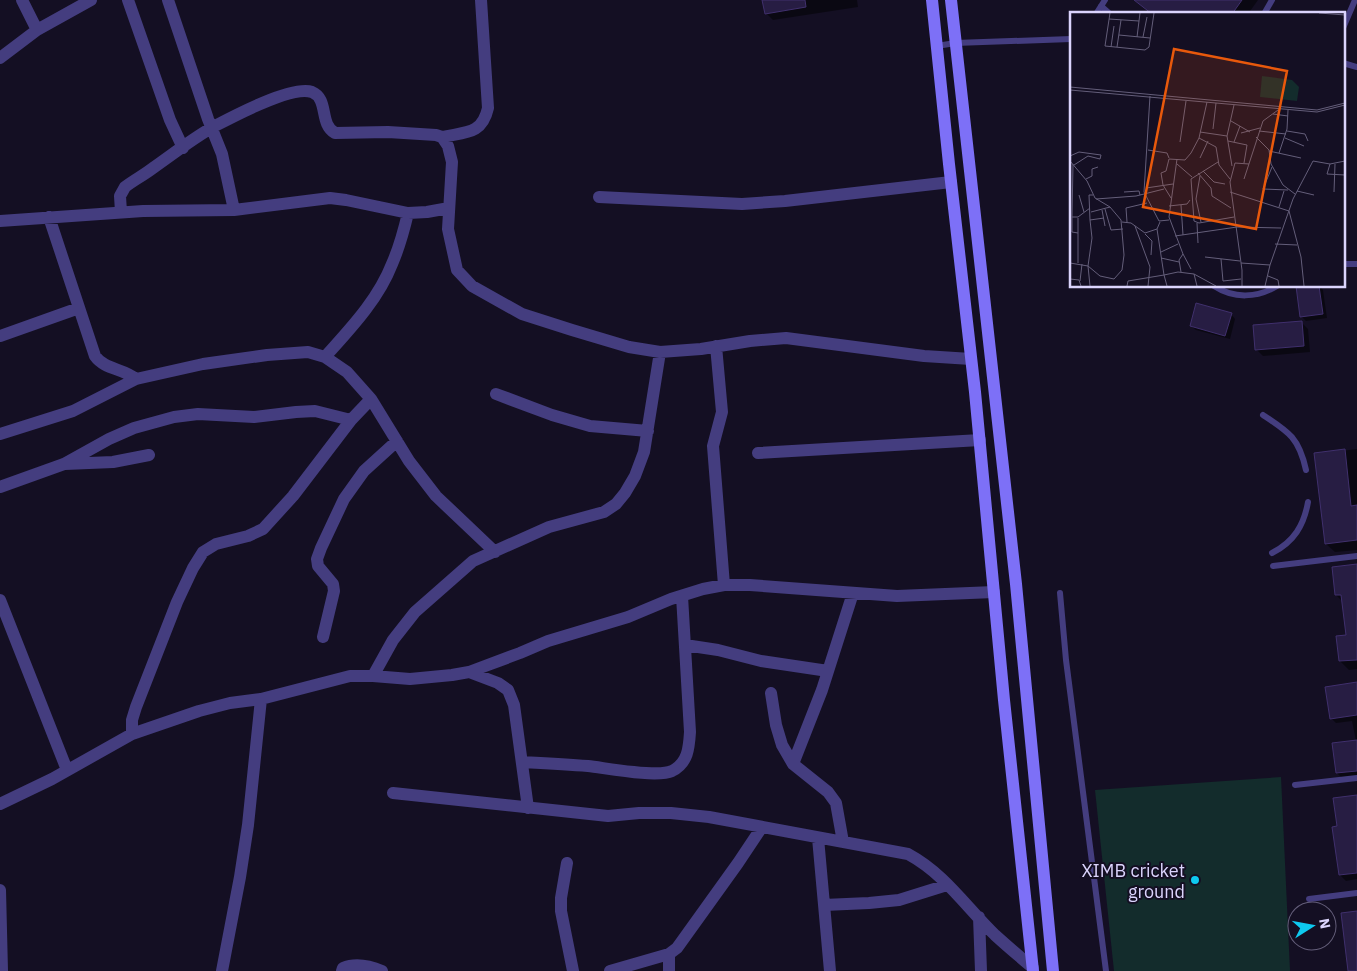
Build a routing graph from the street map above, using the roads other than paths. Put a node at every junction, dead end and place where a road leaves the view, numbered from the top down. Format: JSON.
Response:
{"nodes":[{"id":1,"x":22,"y":0,"type":"edge"},
{"id":2,"x":91,"y":0,"type":"edge"},
{"id":3,"x":128,"y":0,"type":"edge"},
{"id":4,"x":168,"y":0,"type":"edge"},
{"id":5,"x":481,"y":0,"type":"edge"},
{"id":6,"x":932,"y":0,"type":"edge"},
{"id":7,"x":952,"y":0,"type":"edge"},
{"id":8,"x":1105,"y":0,"type":"edge"},
{"id":9,"x":1272,"y":0,"type":"edge"},
{"id":10,"x":1355,"y":0,"type":"edge"},
{"id":11,"x":1101,"y":6,"type":"junction"},
{"id":12,"x":1097,"y":12,"type":"edge"},
{"id":13,"x":1108,"y":12,"type":"edge"},
{"id":14,"x":1265,"y":12,"type":"edge"},
{"id":15,"x":1344,"y":26,"type":"edge"},
{"id":16,"x":37,"y":30,"type":"junction"},
{"id":17,"x":1070,"y":38,"type":"edge"},
{"id":18,"x":956,"y":43,"type":"junction"},
{"id":19,"x":937,"y":46,"type":"junction"},
{"id":20,"x":0,"y":58,"type":"edge"},
{"id":21,"x":1344,"y":63,"type":"edge"},
{"id":22,"x":1357,"y":67,"type":"edge"},
{"id":23,"x":212,"y":128,"type":"junction"},
{"id":24,"x":442,"y":138,"type":"junction"},
{"id":25,"x":183,"y":148,"type":"junction"},
{"id":26,"x":951,"y":182,"type":"junction"},
{"id":27,"x":599,"y":197,"type":"dead end"},
{"id":28,"x":449,"y":208,"type":"junction"},
{"id":29,"x":234,"y":210,"type":"junction"},
{"id":30,"x":121,"y":212,"type":"junction"},
{"id":31,"x":408,"y":213,"type":"junction"},
{"id":32,"x":49,"y":217,"type":"junction"},
{"id":33,"x":0,"y":221,"type":"edge"},
{"id":34,"x":1344,"y":264,"type":"edge"},
{"id":35,"x":1357,"y":264,"type":"edge"},
{"id":36,"x":1217,"y":288,"type":"edge"},
{"id":37,"x":1274,"y":288,"type":"edge"},
{"id":38,"x":79,"y":308,"type":"junction"},
{"id":39,"x":0,"y":336,"type":"edge"},
{"id":40,"x":716,"y":346,"type":"junction"},
{"id":41,"x":660,"y":352,"type":"junction"},
{"id":42,"x":325,"y":358,"type":"junction"},
{"id":43,"x":972,"y":359,"type":"junction"},
{"id":44,"x":136,"y":379,"type":"junction"},
{"id":45,"x":496,"y":394,"type":"dead end"},
{"id":46,"x":371,"y":399,"type":"junction"},
{"id":47,"x":1263,"y":415,"type":"dead end"},
{"id":48,"x":351,"y":420,"type":"junction"},
{"id":49,"x":648,"y":431,"type":"junction"},
{"id":50,"x":0,"y":434,"type":"edge"},
{"id":51,"x":980,"y":440,"type":"junction"},
{"id":52,"x":397,"y":441,"type":"junction"},
{"id":53,"x":758,"y":453,"type":"dead end"},
{"id":54,"x":149,"y":455,"type":"dead end"},
{"id":55,"x":64,"y":464,"type":"junction"},
{"id":56,"x":1306,"y":470,"type":"dead end"},
{"id":57,"x":0,"y":487,"type":"edge"},
{"id":58,"x":1308,"y":502,"type":"dead end"},
{"id":59,"x":495,"y":552,"type":"junction"},
{"id":60,"x":1272,"y":553,"type":"dead end"},
{"id":61,"x":1357,"y":556,"type":"edge"},
{"id":62,"x":1273,"y":566,"type":"dead end"},
{"id":63,"x":724,"y":585,"type":"junction"},
{"id":64,"x":994,"y":592,"type":"junction"},
{"id":65,"x":852,"y":593,"type":"junction"},
{"id":66,"x":1060,"y":593,"type":"dead end"},
{"id":67,"x":682,"y":596,"type":"junction"},
{"id":68,"x":0,"y":600,"type":"edge"},
{"id":69,"x":323,"y":637,"type":"dead end"},
{"id":70,"x":685,"y":646,"type":"junction"},
{"id":71,"x":828,"y":671,"type":"junction"},
{"id":72,"x":469,"y":672,"type":"junction"},
{"id":73,"x":372,"y":676,"type":"junction"},
{"id":74,"x":771,"y":693,"type":"dead end"},
{"id":75,"x":261,"y":699,"type":"junction"},
{"id":76,"x":132,"y":734,"type":"junction"},
{"id":77,"x":523,"y":762,"type":"junction"},
{"id":78,"x":793,"y":764,"type":"junction"},
{"id":79,"x":67,"y":770,"type":"junction"},
{"id":80,"x":1357,"y":778,"type":"edge"},
{"id":81,"x":1295,"y":785,"type":"dead end"},
{"id":82,"x":393,"y":793,"type":"dead end"},
{"id":83,"x":0,"y":804,"type":"edge"},
{"id":84,"x":528,"y":808,"type":"junction"},
{"id":85,"x":762,"y":827,"type":"junction"},
{"id":86,"x":818,"y":838,"type":"junction"},
{"id":87,"x":843,"y":842,"type":"junction"},
{"id":88,"x":567,"y":863,"type":"dead end"},
{"id":89,"x":947,"y":885,"type":"junction"},
{"id":90,"x":0,"y":890,"type":"edge"},
{"id":91,"x":1357,"y":893,"type":"edge"},
{"id":92,"x":1309,"y":898,"type":"dead end"},
{"id":93,"x":824,"y":904,"type":"junction"},
{"id":94,"x":979,"y":917,"type":"junction"},
{"id":95,"x":669,"y":954,"type":"junction"},
{"id":96,"x":1033,"y":969,"type":"edge"},
{"id":97,"x":2,"y":971,"type":"edge"},
{"id":98,"x":222,"y":971,"type":"edge"},
{"id":99,"x":342,"y":971,"type":"edge"},
{"id":100,"x":382,"y":971,"type":"edge"},
{"id":101,"x":573,"y":971,"type":"edge"},
{"id":102,"x":610,"y":971,"type":"edge"},
{"id":103,"x":669,"y":971,"type":"edge"},
{"id":104,"x":830,"y":971,"type":"edge"},
{"id":105,"x":981,"y":971,"type":"edge"},
{"id":106,"x":1053,"y":971,"type":"edge"},
{"id":107,"x":1106,"y":971,"type":"edge"}],
"edges":[{"from":1,"to":16,"type":"street"},
{"from":2,"to":16,"type":"street"},
{"from":3,"to":25,"type":"street"},
{"from":4,"to":23,"type":"street"},
{"from":5,"to":24,"type":"street"},
{"from":6,"to":19,"type":"street"},
{"from":7,"to":18,"type":"street"},
{"from":8,"to":11,"type":"lane"},
{"from":9,"to":14,"type":"lane"},
{"from":10,"to":15,"type":"lane"},
{"from":11,"to":12,"type":"lane"},
{"from":11,"to":13,"type":"lane"},
{"from":16,"to":20,"type":"street"},
{"from":17,"to":18,"type":"lane"},
{"from":18,"to":19,"type":"lane"},
{"from":18,"to":106,"type":"street"},
{"from":19,"to":26,"type":"street"},
{"from":21,"to":22,"type":"lane"},
{"from":23,"to":24,"type":"street"},
{"from":23,"to":25,"type":"street"},
{"from":23,"to":29,"type":"street"},
{"from":24,"to":28,"type":"street"},
{"from":25,"to":30,"type":"street"},
{"from":26,"to":27,"type":"street"},
{"from":26,"to":43,"type":"street"},
{"from":28,"to":31,"type":"street"},
{"from":28,"to":41,"type":"street"},
{"from":29,"to":30,"type":"street"},
{"from":29,"to":31,"type":"street"},
{"from":30,"to":32,"type":"street"},
{"from":31,"to":42,"type":"street"},
{"from":32,"to":33,"type":"street"},
{"from":32,"to":38,"type":"street"},
{"from":34,"to":35,"type":"lane"},
{"from":36,"to":37,"type":"lane"},
{"from":38,"to":39,"type":"street"},
{"from":38,"to":44,"type":"street"},
{"from":40,"to":41,"type":"street"},
{"from":40,"to":43,"type":"street"},
{"from":40,"to":63,"type":"street"},
{"from":41,"to":49,"type":"street"},
{"from":42,"to":44,"type":"street"},
{"from":42,"to":46,"type":"street"},
{"from":43,"to":51,"type":"street"},
{"from":44,"to":50,"type":"street"},
{"from":45,"to":49,"type":"street"},
{"from":46,"to":48,"type":"street"},
{"from":46,"to":52,"type":"street"},
{"from":47,"to":56,"type":"lane"},
{"from":48,"to":55,"type":"street"},
{"from":48,"to":76,"type":"street"},
{"from":49,"to":59,"type":"street"},
{"from":51,"to":53,"type":"street"},
{"from":51,"to":64,"type":"street"},
{"from":52,"to":59,"type":"street"},
{"from":52,"to":69,"type":"street"},
{"from":54,"to":55,"type":"street"},
{"from":55,"to":57,"type":"street"},
{"from":58,"to":60,"type":"lane"},
{"from":59,"to":73,"type":"street"},
{"from":61,"to":62,"type":"lane"},
{"from":63,"to":65,"type":"street"},
{"from":63,"to":67,"type":"street"},
{"from":64,"to":65,"type":"street"},
{"from":64,"to":96,"type":"street"},
{"from":65,"to":71,"type":"street"},
{"from":66,"to":107,"type":"lane"},
{"from":67,"to":70,"type":"street"},
{"from":67,"to":72,"type":"street"},
{"from":68,"to":79,"type":"street"},
{"from":70,"to":71,"type":"street"},
{"from":70,"to":77,"type":"street"},
{"from":71,"to":78,"type":"street"},
{"from":72,"to":73,"type":"street"},
{"from":72,"to":77,"type":"street"},
{"from":73,"to":75,"type":"street"},
{"from":74,"to":78,"type":"street"},
{"from":75,"to":76,"type":"street"},
{"from":75,"to":98,"type":"street"},
{"from":76,"to":79,"type":"street"},
{"from":77,"to":84,"type":"street"},
{"from":78,"to":87,"type":"street"},
{"from":79,"to":83,"type":"street"},
{"from":80,"to":81,"type":"lane"},
{"from":82,"to":84,"type":"street"},
{"from":84,"to":85,"type":"street"},
{"from":85,"to":86,"type":"street"},
{"from":85,"to":95,"type":"street"},
{"from":86,"to":87,"type":"street"},
{"from":86,"to":93,"type":"street"},
{"from":87,"to":89,"type":"street"},
{"from":88,"to":101,"type":"street"},
{"from":89,"to":93,"type":"street"},
{"from":89,"to":94,"type":"street"},
{"from":90,"to":97,"type":"street"},
{"from":91,"to":92,"type":"lane"},
{"from":93,"to":104,"type":"street"},
{"from":94,"to":96,"type":"street"},
{"from":94,"to":105,"type":"street"},
{"from":95,"to":102,"type":"street"},
{"from":95,"to":103,"type":"street"},
{"from":99,"to":100,"type":"street"}]}
